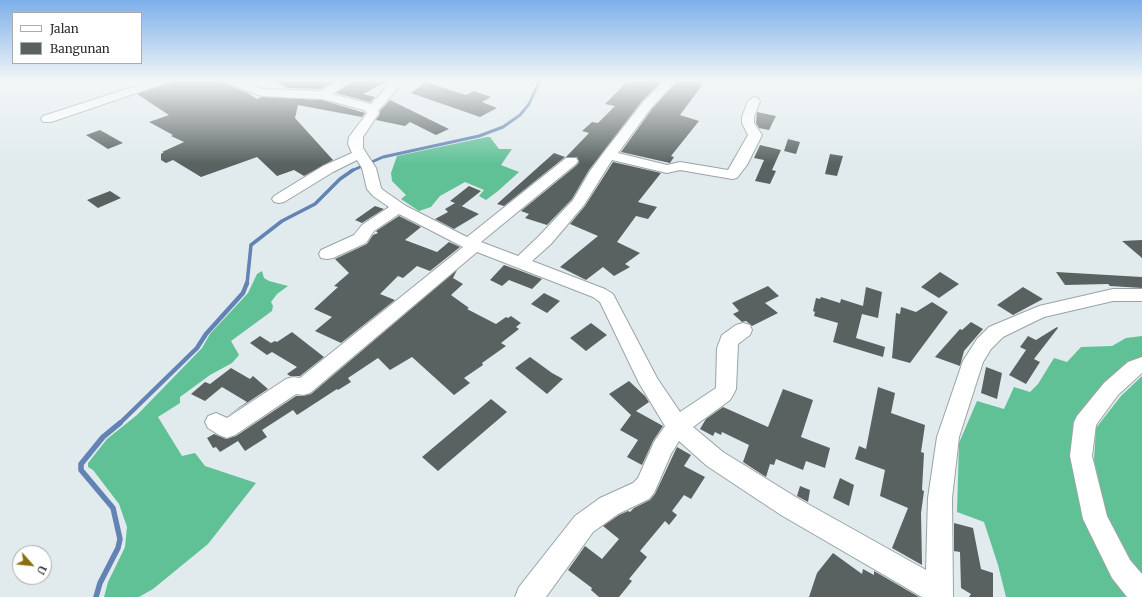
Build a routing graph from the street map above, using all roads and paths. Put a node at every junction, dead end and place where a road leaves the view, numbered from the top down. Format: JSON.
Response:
{"nodes":[{"id":1,"x":80,"y":108,"type":"edge"},
{"id":2,"x":368,"y":108,"type":"edge"},
{"id":3,"x":645,"y":108,"type":"edge"},
{"id":4,"x":751,"y":108,"type":"edge"},
{"id":5,"x":372,"y":110,"type":"joint"},
{"id":6,"x":46,"y":119,"type":"dead end"},
{"id":7,"x":609,"y":155,"type":"junction"},
{"id":8,"x":363,"y":159,"type":"junction"},
{"id":9,"x":571,"y":161,"type":"dead end"},
{"id":10,"x":279,"y":199,"type":"dead end"},
{"id":11,"x":398,"y":208,"type":"junction"},
{"id":12,"x":472,"y":245,"type":"junction"},
{"id":13,"x":327,"y":254,"type":"dead end"},
{"id":14,"x":520,"y":263,"type":"junction"},
{"id":15,"x":1142,"y":295,"type":"edge"},
{"id":16,"x":742,"y":330,"type":"dead end"},
{"id":17,"x":1142,"y":365,"type":"edge"},
{"id":18,"x":216,"y":422,"type":"dead end"},
{"id":19,"x":677,"y":426,"type":"junction"},
{"id":20,"x":939,"y":595,"type":"edge"},
{"id":21,"x":1142,"y":595,"type":"edge"},
{"id":22,"x":529,"y":597,"type":"edge"}],
"edges":[{"from":1,"to":6,"type":"street"},
{"from":2,"to":5,"type":"street"},
{"from":3,"to":7,"type":"street"},
{"from":4,"to":7,"type":"street"},
{"from":5,"to":8,"type":"street"},
{"from":7,"to":14,"type":"street"},
{"from":8,"to":10,"type":"street"},
{"from":8,"to":11,"type":"street"},
{"from":9,"to":12,"type":"street"},
{"from":11,"to":12,"type":"street"},
{"from":11,"to":13,"type":"street"},
{"from":12,"to":14,"type":"street"},
{"from":12,"to":18,"type":"street"},
{"from":14,"to":19,"type":"street"},
{"from":15,"to":20,"type":"street"},
{"from":16,"to":19,"type":"street"},
{"from":17,"to":21,"type":"street"},
{"from":19,"to":20,"type":"street"},
{"from":19,"to":22,"type":"street"}]}
